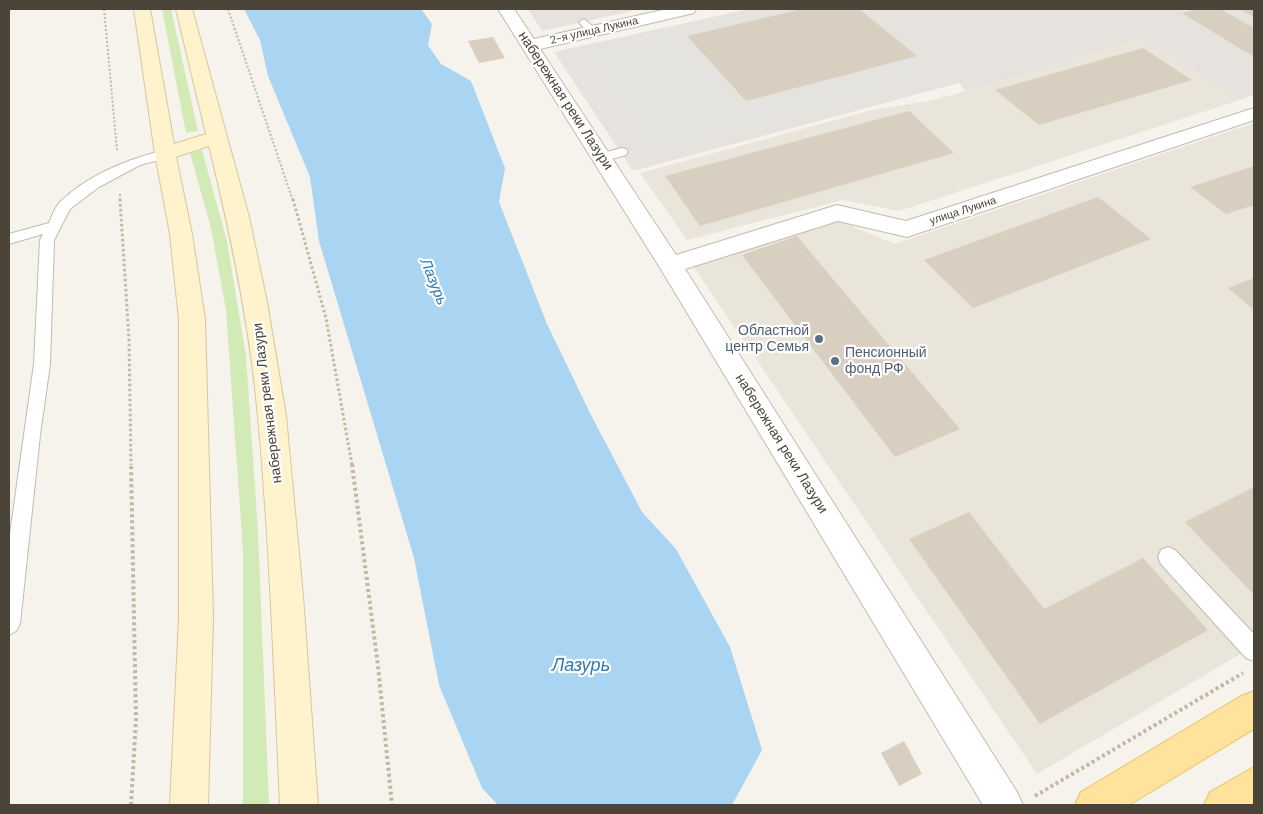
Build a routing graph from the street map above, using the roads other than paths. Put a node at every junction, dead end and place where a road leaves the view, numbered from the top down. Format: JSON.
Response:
{"nodes":[{"id":1,"x":142,"y":9,"type":"edge"},
{"id":2,"x":184,"y":9,"type":"edge"},
{"id":3,"x":506,"y":9,"type":"edge"},
{"id":4,"x":688,"y":9,"type":"edge"},
{"id":5,"x":529,"y":46,"type":"junction"},
{"id":6,"x":1254,"y":114,"type":"edge"},
{"id":7,"x":217,"y":137,"type":"junction"},
{"id":8,"x":165,"y":154,"type":"junction"},
{"id":9,"x":54,"y":226,"type":"junction"},
{"id":10,"x":9,"y":239,"type":"edge"},
{"id":11,"x":670,"y":265,"type":"junction"},
{"id":12,"x":1168,"y":557,"type":"dead end"},
{"id":13,"x":9,"y":624,"type":"edge"},
{"id":14,"x":1254,"y":650,"type":"edge"},
{"id":15,"x":1254,"y":709,"type":"edge"},
{"id":16,"x":1254,"y":786,"type":"edge"},
{"id":17,"x":1015,"y":803,"type":"edge"},
{"id":18,"x":189,"y":805,"type":"edge"},
{"id":19,"x":299,"y":805,"type":"edge"},
{"id":20,"x":1094,"y":805,"type":"edge"},
{"id":21,"x":1223,"y":805,"type":"edge"}],
"edges":[{"from":1,"to":8,"type":"main road"},
{"from":2,"to":7,"type":"main road","name":"набережная реки Лазури"},
{"from":3,"to":5,"type":"street","name":"набережная реки Лазури"},
{"from":4,"to":5,"type":"street","name":"2-я улица Лукина"},
{"from":5,"to":11,"type":"street","name":"набережная реки Лазури"},
{"from":6,"to":11,"type":"street","name":"улица Лукина"},
{"from":7,"to":8,"type":"main road"},
{"from":7,"to":19,"type":"main road","name":"набережная реки Лазури"},
{"from":8,"to":9,"type":"lane"},
{"from":8,"to":18,"type":"main road"},
{"from":9,"to":10,"type":"lane"},
{"from":9,"to":13,"type":"lane"},
{"from":11,"to":17,"type":"street","name":"набережная реки Лазури"},
{"from":12,"to":14,"type":"lane"},
{"from":15,"to":20,"type":"main road"},
{"from":16,"to":21,"type":"main road"}]}
